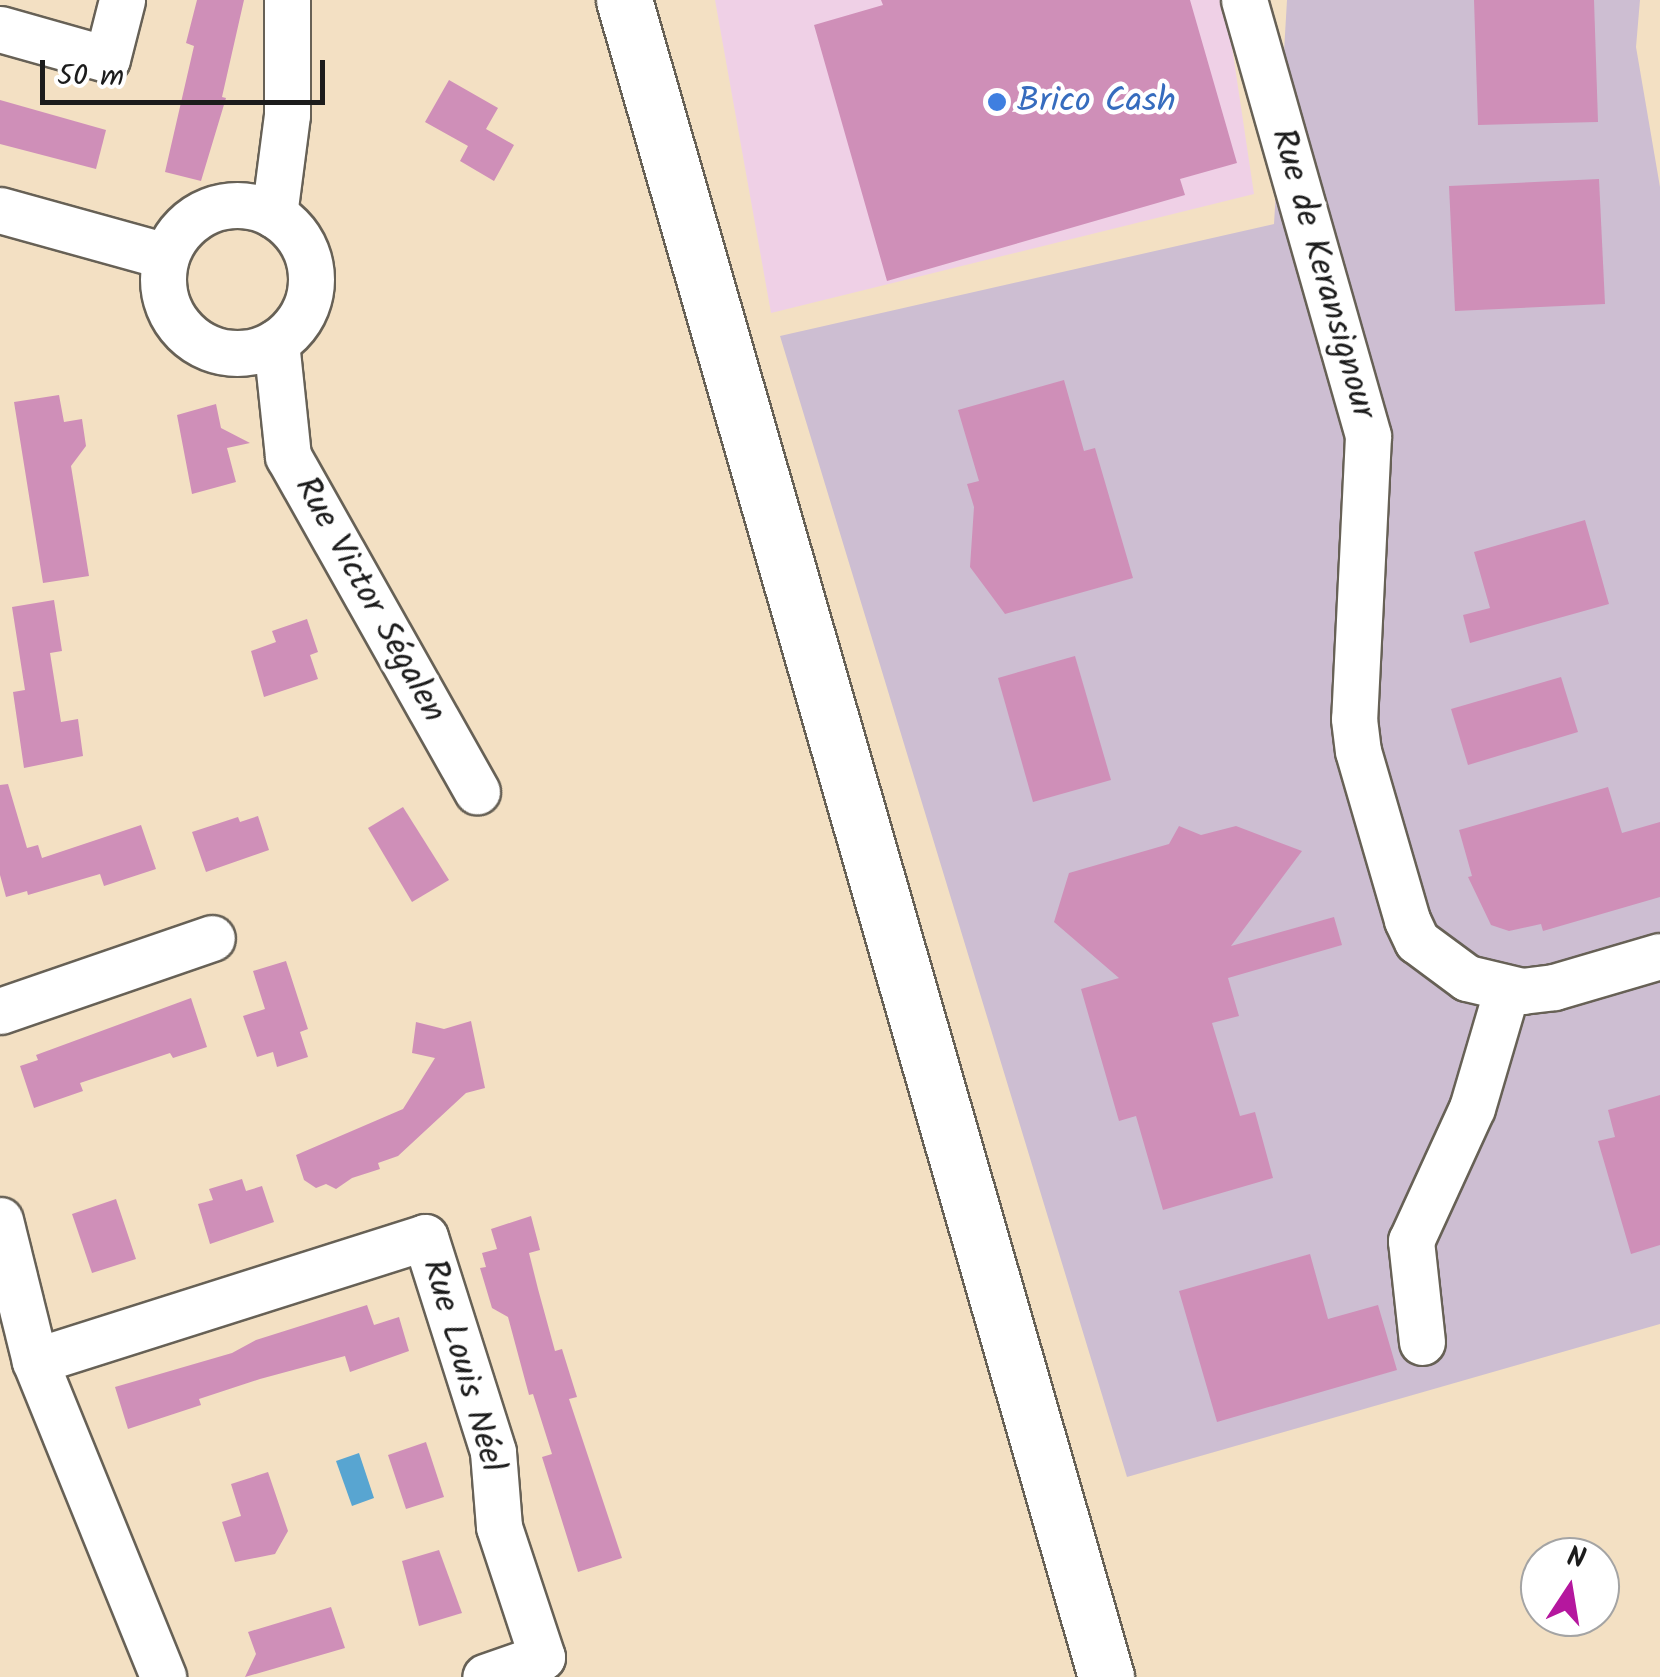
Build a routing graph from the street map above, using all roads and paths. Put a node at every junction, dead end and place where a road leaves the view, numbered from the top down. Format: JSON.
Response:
{"nodes":[{"id":1,"x":122,"y":0,"type":"edge"},
{"id":2,"x":287,"y":0,"type":"edge"},
{"id":3,"x":624,"y":0,"type":"edge"},
{"id":4,"x":1244,"y":0,"type":"edge"},
{"id":5,"x":0,"y":29,"type":"edge"},
{"id":6,"x":0,"y":210,"type":"edge"},
{"id":7,"x":274,"y":215,"type":"junction"},
{"id":8,"x":166,"y":256,"type":"junction"},
{"id":9,"x":276,"y":342,"type":"junction"},
{"id":10,"x":477,"y":790,"type":"dead end"},
{"id":11,"x":212,"y":938,"type":"dead end"},
{"id":12,"x":1660,"y":956,"type":"edge"},
{"id":13,"x":1507,"y":989,"type":"junction"},
{"id":14,"x":0,"y":1011,"type":"edge"},
{"id":15,"x":0,"y":1220,"type":"edge"},
{"id":16,"x":1422,"y":1342,"type":"dead end"},
{"id":17,"x":35,"y":1361,"type":"junction"},
{"id":18,"x":163,"y":1677,"type":"edge"},
{"id":19,"x":485,"y":1677,"type":"edge"},
{"id":20,"x":1106,"y":1677,"type":"edge"}],
"edges":[{"from":1,"to":5,"type":"street"},
{"from":2,"to":7,"type":"street"},
{"from":3,"to":20,"type":"main road"},
{"from":4,"to":13,"type":"street","name":"Rue de Keransignour"},
{"from":6,"to":8,"type":"street"},
{"from":7,"to":8,"type":"street"},
{"from":7,"to":9,"type":"street"},
{"from":8,"to":9,"type":"street"},
{"from":9,"to":10,"type":"street","name":"Rue Victor Ségalen"},
{"from":11,"to":14,"type":"street"},
{"from":12,"to":13,"type":"street","name":"Rue de Keransignour"},
{"from":13,"to":16,"type":"street"},
{"from":15,"to":17,"type":"street"},
{"from":17,"to":18,"type":"street"},
{"from":17,"to":19,"type":"street","name":"Rue Louis Néel"}]}
